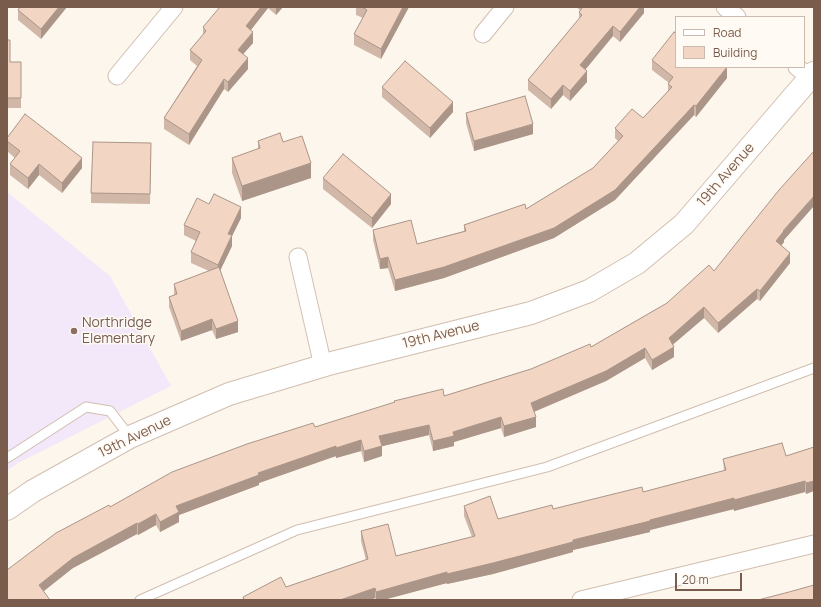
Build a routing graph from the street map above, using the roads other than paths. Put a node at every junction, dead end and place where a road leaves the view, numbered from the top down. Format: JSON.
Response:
{"nodes":[{"id":1,"x":174,"y":7,"type":"edge"},
{"id":2,"x":505,"y":7,"type":"edge"},
{"id":3,"x":725,"y":7,"type":"edge"},
{"id":4,"x":736,"y":16,"type":"edge"},
{"id":5,"x":483,"y":34,"type":"dead end"},
{"id":6,"x":809,"y":75,"type":"edge"},
{"id":7,"x":117,"y":76,"type":"dead end"},
{"id":8,"x":298,"y":257,"type":"dead end"},
{"id":9,"x":323,"y":366,"type":"junction"},
{"id":10,"x":814,"y":368,"type":"edge"},
{"id":11,"x":130,"y":437,"type":"junction"},
{"id":12,"x":7,"y":458,"type":"edge"},
{"id":13,"x":7,"y":509,"type":"edge"},
{"id":14,"x":814,"y":544,"type":"edge"},
{"id":15,"x":140,"y":600,"type":"edge"},
{"id":16,"x":581,"y":600,"type":"edge"}],
"edges":[{"from":1,"to":7,"type":"street"},
{"from":2,"to":5,"type":"street"},
{"from":3,"to":4,"type":"street"},
{"from":6,"to":9,"type":"street","name":"19th Avenue"},
{"from":8,"to":9,"type":"street"},
{"from":9,"to":11,"type":"street","name":"19th Avenue"},
{"from":10,"to":15,"type":"lane"},
{"from":11,"to":12,"type":"lane"},
{"from":11,"to":13,"type":"street","name":"19th Avenue"},
{"from":14,"to":16,"type":"street"}]}
